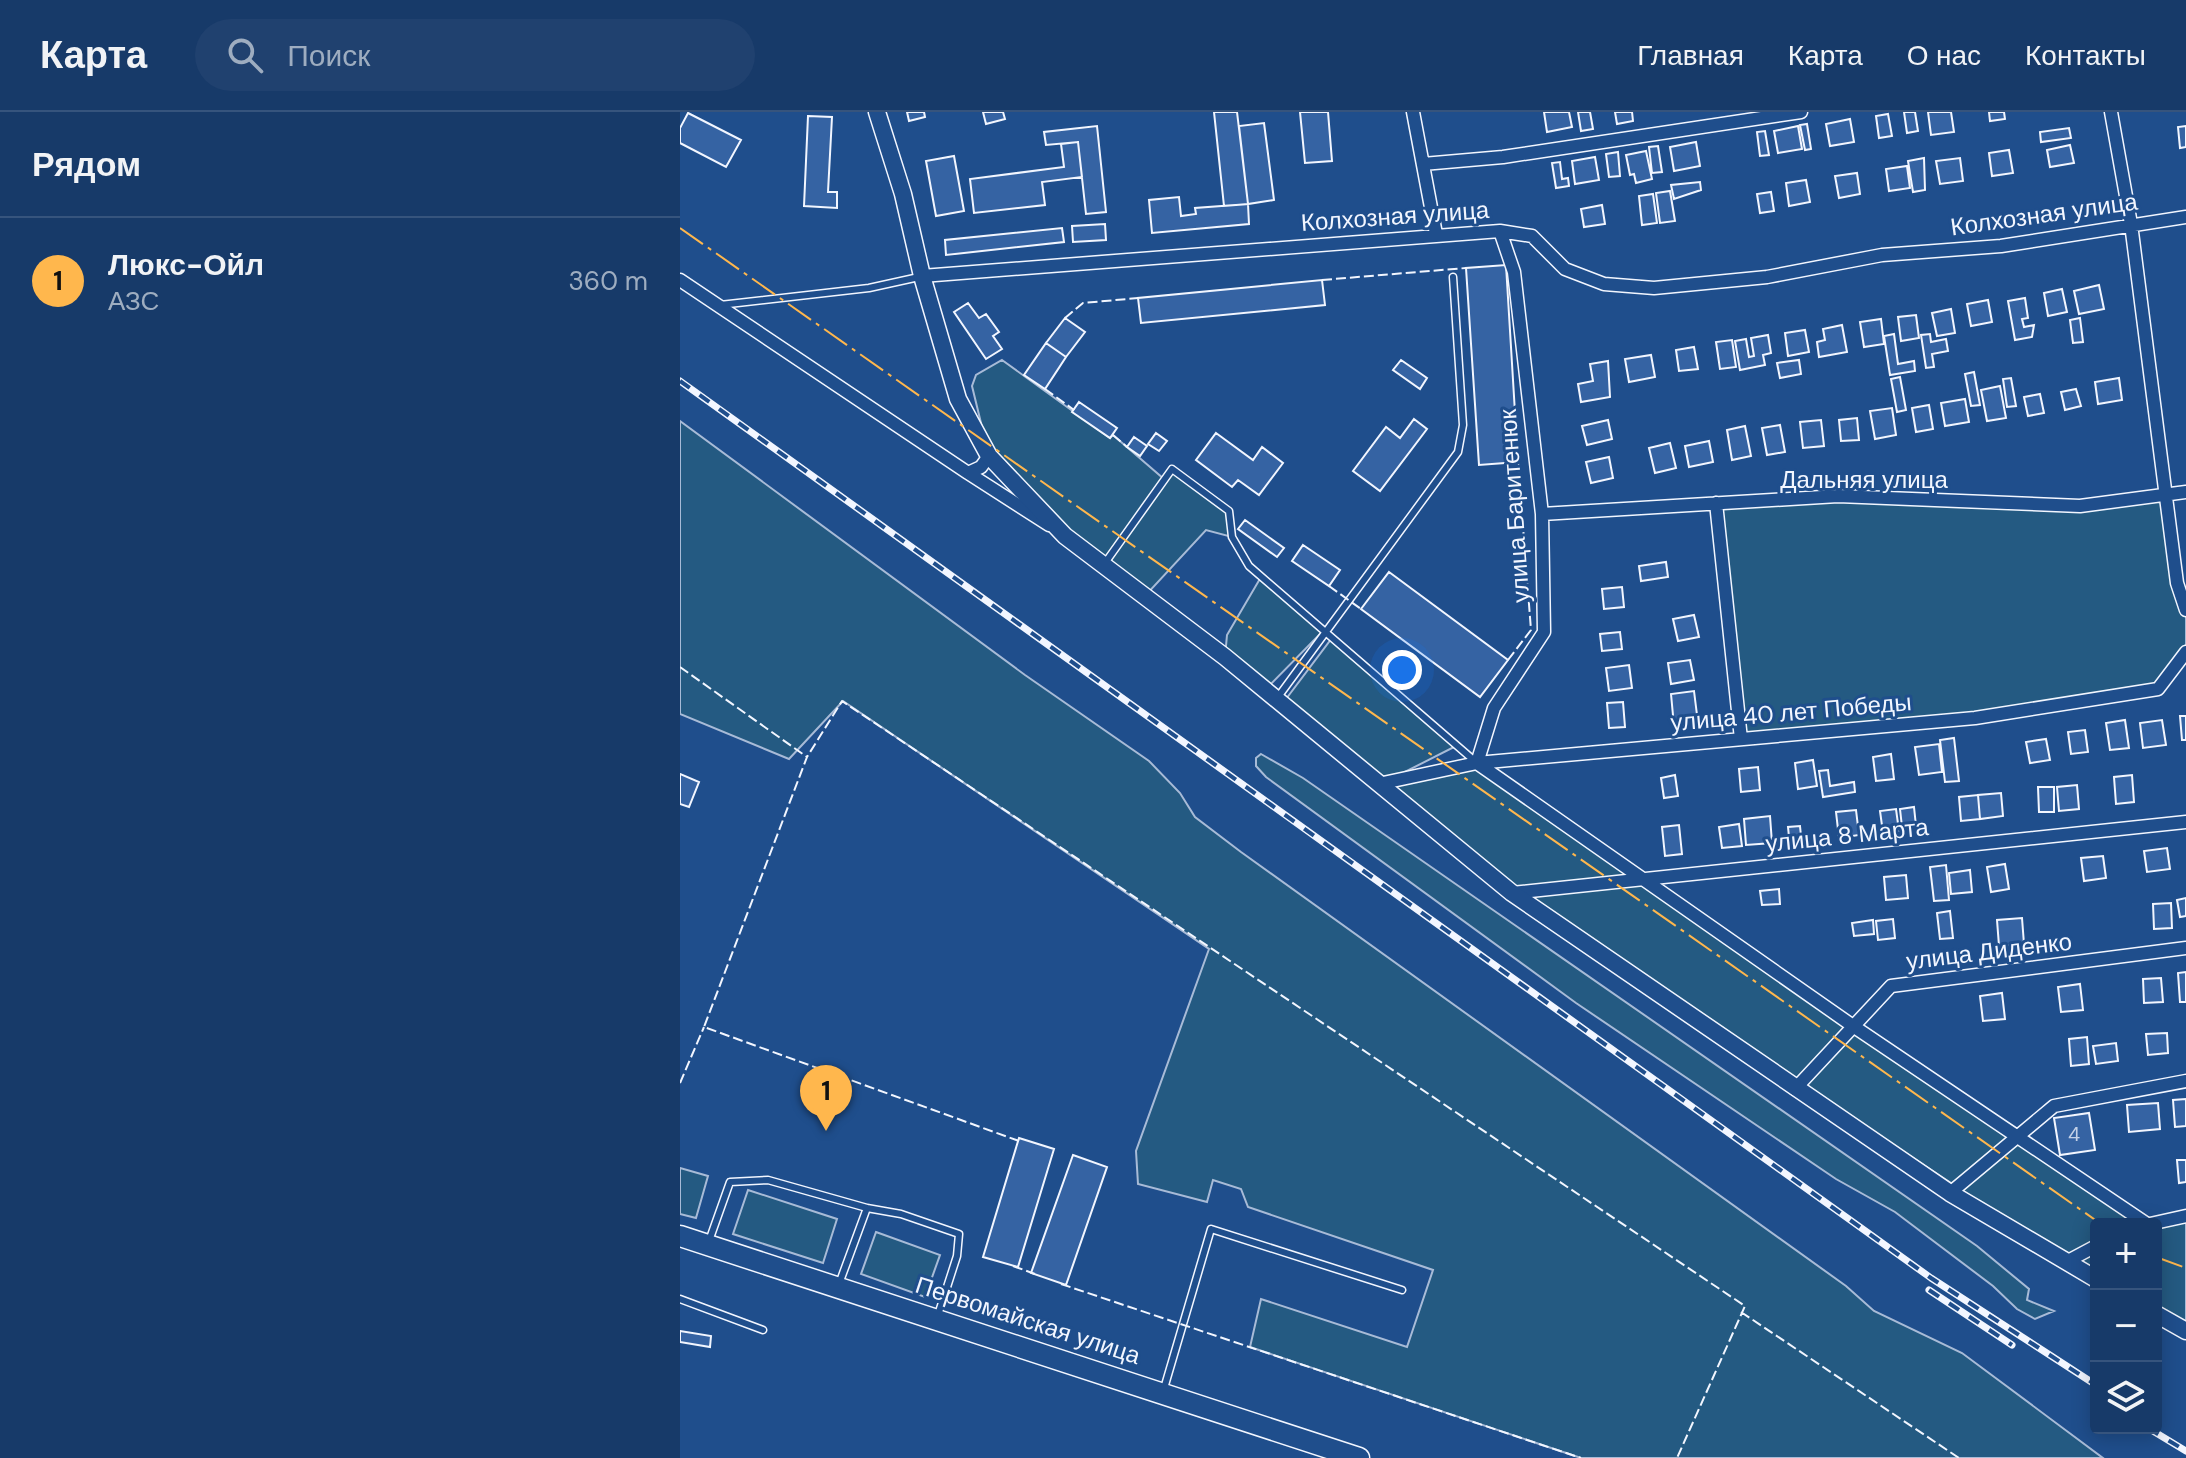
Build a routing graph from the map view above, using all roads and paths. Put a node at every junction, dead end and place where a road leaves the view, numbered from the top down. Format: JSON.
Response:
{"nodes":[{"id":1,"x":877,"y":112,"type":"edge"},
{"id":2,"x":1413,"y":112,"type":"edge"},
{"id":3,"x":1801,"y":112,"type":"edge"},
{"id":4,"x":2111,"y":112,"type":"edge"},
{"id":5,"x":1423,"y":164,"type":"junction"},
{"id":6,"x":2186,"y":217,"type":"edge"},
{"id":7,"x":2131,"y":224,"type":"junction"},
{"id":8,"x":1500,"y":231,"type":"junction"},
{"id":9,"x":1436,"y":234,"type":"junction"},
{"id":10,"x":922,"y":276,"type":"junction"},
{"id":11,"x":1453,"y":277,"type":"dead end"},
{"id":12,"x":680,"y":280,"type":"edge"},
{"id":13,"x":716,"y":306,"type":"junction"},
{"id":14,"x":989,"y":456,"type":"junction"},
{"id":15,"x":968,"y":473,"type":"junction"},
{"id":16,"x":2186,"y":492,"type":"edge"},
{"id":17,"x":2166,"y":494,"type":"junction"},
{"id":18,"x":1716,"y":503,"type":"junction"},
{"id":19,"x":1542,"y":514,"type":"junction"},
{"id":20,"x":1065,"y":536,"type":"junction"},
{"id":21,"x":1104,"y":565,"type":"junction"},
{"id":22,"x":2186,"y":610,"type":"edge"},
{"id":23,"x":1327,"y":634,"type":"junction"},
{"id":24,"x":2186,"y":652,"type":"edge"},
{"id":25,"x":1277,"y":698,"type":"junction"},
{"id":26,"x":1741,"y":739,"type":"junction"},
{"id":27,"x":1477,"y":763,"type":"junction"},
{"id":28,"x":1383,"y":783,"type":"junction"},
{"id":29,"x":2186,"y":822,"type":"edge"},
{"id":30,"x":1644,"y":879,"type":"junction"},
{"id":31,"x":1512,"y":893,"type":"junction"},
{"id":32,"x":2186,"y":948,"type":"edge"},
{"id":33,"x":1853,"y":1026,"type":"junction"},
{"id":34,"x":2186,"y":1081,"type":"edge"},
{"id":35,"x":1795,"y":1089,"type":"junction"},
{"id":36,"x":2016,"y":1138,"type":"junction"},
{"id":37,"x":1950,"y":1193,"type":"junction"},
{"id":38,"x":867,"y":1208,"type":"junction"},
{"id":39,"x":2186,"y":1216,"type":"edge"},
{"id":40,"x":2139,"y":1218,"type":"edge"},
{"id":41,"x":2162,"y":1221,"type":"edge"},
{"id":42,"x":680,"y":1236,"type":"edge"},
{"id":43,"x":708,"y":1245,"type":"junction"},
{"id":44,"x":2090,"y":1249,"type":"edge"},
{"id":45,"x":2066,"y":1262,"type":"junction"},
{"id":46,"x":2090,"y":1276,"type":"edge"},
{"id":47,"x":839,"y":1286,"type":"junction"},
{"id":48,"x":1402,"y":1290,"type":"dead end"},
{"id":49,"x":680,"y":1299,"type":"edge"},
{"id":50,"x":2162,"y":1317,"type":"edge"},
{"id":51,"x":937,"y":1318,"type":"junction"},
{"id":52,"x":763,"y":1330,"type":"dead end"},
{"id":53,"x":2186,"y":1331,"type":"edge"},
{"id":54,"x":1163,"y":1392,"type":"junction"},
{"id":55,"x":1347,"y":1456,"type":"edge"}],
"edges":[{"from":1,"to":10,"type":"street"},
{"from":2,"to":5,"type":"street"},
{"from":3,"to":5,"type":"street"},
{"from":4,"to":7,"type":"street"},
{"from":5,"to":9,"type":"street"},
{"from":6,"to":7,"type":"street","name":"Колхозная улица"},
{"from":7,"to":8,"type":"street","name":"Колхозная улица"},
{"from":7,"to":17,"type":"street"},
{"from":8,"to":9,"type":"street","name":"Колхозная улица"},
{"from":8,"to":19,"type":"street","name":"улица Баритенюк"},
{"from":9,"to":10,"type":"street","name":"Колхозная улица"},
{"from":10,"to":13,"type":"lane"},
{"from":10,"to":14,"type":"street"},
{"from":11,"to":23,"type":"lane"},
{"from":12,"to":13,"type":"street"},
{"from":13,"to":15,"type":"street"},
{"from":14,"to":15,"type":"street"},
{"from":14,"to":20,"type":"street"},
{"from":15,"to":20,"type":"street"},
{"from":16,"to":17,"type":"street","name":"Дальняя улица"},
{"from":17,"to":18,"type":"street","name":"Дальняя улица"},
{"from":17,"to":22,"type":"street"},
{"from":18,"to":19,"type":"street","name":"Дальняя улица"},
{"from":18,"to":26,"type":"street"},
{"from":19,"to":27,"type":"street","name":"улица Баритенюк"},
{"from":20,"to":21,"type":"street"},
{"from":21,"to":23,"type":"lane"},
{"from":21,"to":25,"type":"street"},
{"from":23,"to":25,"type":"lane"},
{"from":23,"to":27,"type":"lane"},
{"from":24,"to":26,"type":"street","name":"улица 40 лет Победы"},
{"from":25,"to":28,"type":"street"},
{"from":26,"to":27,"type":"street","name":"улица 40 лет Победы"},
{"from":27,"to":28,"type":"street","name":"улица 40 лет Победы"},
{"from":27,"to":30,"type":"street"},
{"from":28,"to":31,"type":"street"},
{"from":29,"to":30,"type":"street","name":"улица 8 Марта"},
{"from":30,"to":31,"type":"street","name":"улица 8 Марта"},
{"from":30,"to":33,"type":"street"},
{"from":31,"to":35,"type":"street"},
{"from":32,"to":33,"type":"street","name":"улица Диденко"},
{"from":33,"to":35,"type":"street","name":"улица Диденко"},
{"from":33,"to":36,"type":"street"},
{"from":34,"to":36,"type":"street"},
{"from":35,"to":37,"type":"street"},
{"from":36,"to":37,"type":"street"},
{"from":36,"to":40,"type":"street"},
{"from":37,"to":45,"type":"street"},
{"from":38,"to":43,"type":"lane"},
{"from":38,"to":47,"type":"lane"},
{"from":38,"to":51,"type":"lane"},
{"from":39,"to":41,"type":"street"},
{"from":42,"to":43,"type":"main road","name":"Первомайская улица"},
{"from":43,"to":47,"type":"main road","name":"Первомайская улица"},
{"from":44,"to":45,"type":"street"},
{"from":45,"to":46,"type":"street"},
{"from":47,"to":51,"type":"main road","name":"Первомайская улица"},
{"from":48,"to":54,"type":"lane"},
{"from":49,"to":52,"type":"lane"},
{"from":50,"to":53,"type":"street"},
{"from":51,"to":54,"type":"main road","name":"Первомайская улица"},
{"from":54,"to":55,"type":"main road","name":"Первомайская улица"}]}
